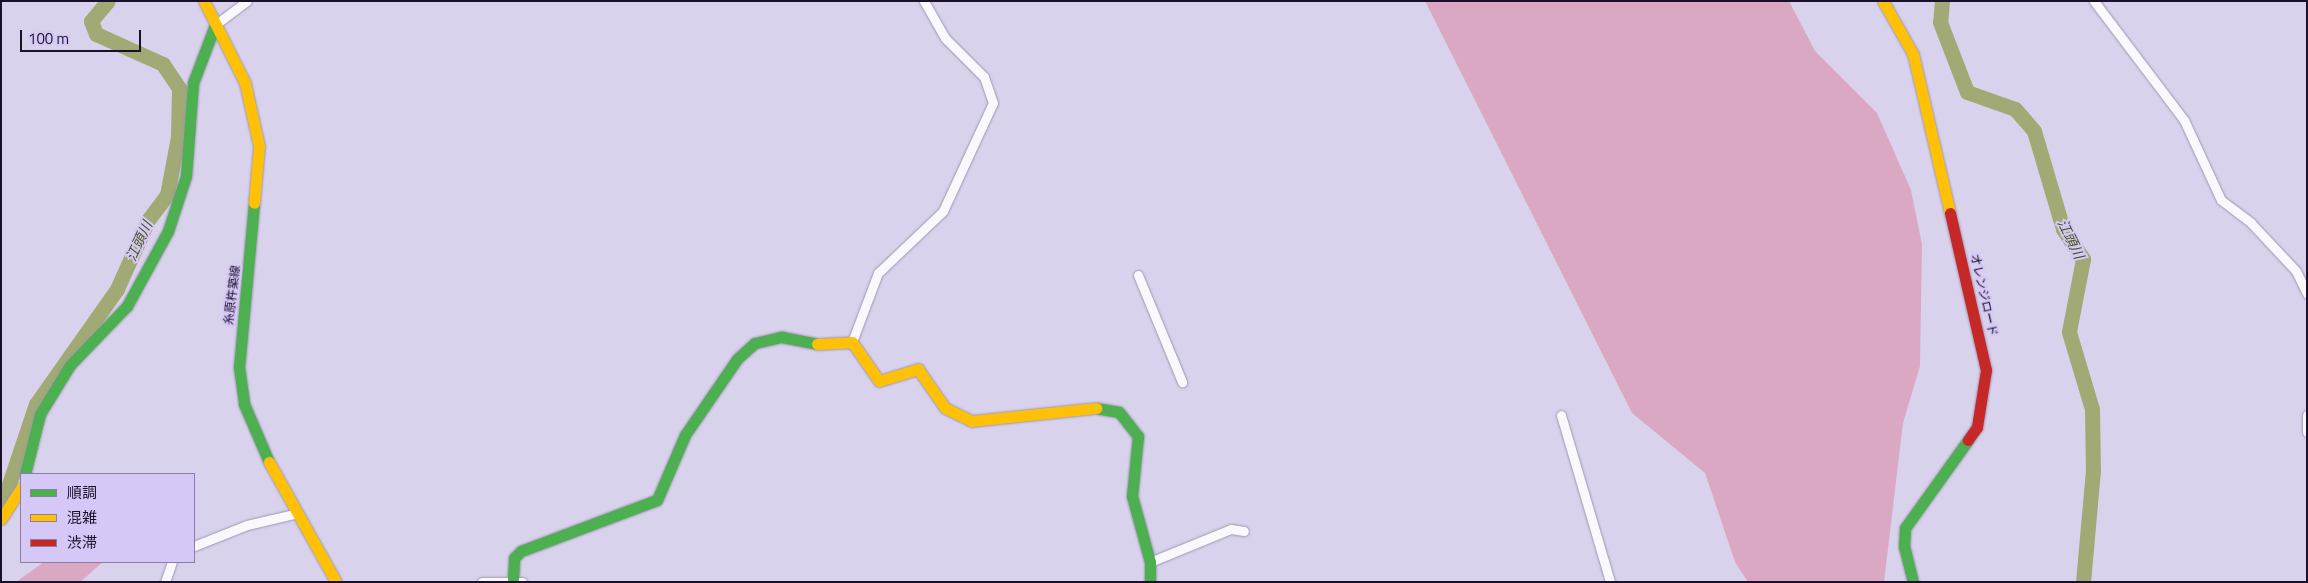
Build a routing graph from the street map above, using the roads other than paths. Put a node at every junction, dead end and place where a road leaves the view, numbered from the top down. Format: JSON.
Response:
{"nodes":[{"id":1,"x":204,"y":1,"type":"edge"},
{"id":2,"x":247,"y":1,"type":"edge"},
{"id":3,"x":924,"y":1,"type":"edge"},
{"id":4,"x":1883,"y":1,"type":"edge"},
{"id":5,"x":2094,"y":1,"type":"edge"},
{"id":6,"x":215,"y":25,"type":"junction"},
{"id":7,"x":1138,"y":275,"type":"dead end"},
{"id":8,"x":2307,"y":294,"type":"edge"},
{"id":9,"x":852,"y":342,"type":"junction"},
{"id":10,"x":1182,"y":382,"type":"dead end"},
{"id":11,"x":1561,"y":415,"type":"dead end"},
{"id":12,"x":2307,"y":415,"type":"edge"},
{"id":13,"x":2307,"y":432,"type":"edge"},
{"id":14,"x":26,"y":473,"type":"edge"},
{"id":15,"x":20,"y":490,"type":"edge"},
{"id":16,"x":298,"y":513,"type":"junction"},
{"id":17,"x":1,"y":519,"type":"edge"},
{"id":18,"x":1244,"y":531,"type":"dead end"},
{"id":19,"x":195,"y":546,"type":"edge"},
{"id":20,"x":1150,"y":562,"type":"junction"},
{"id":21,"x":172,"y":563,"type":"edge"},
{"id":22,"x":518,"y":581,"type":"edge"},
{"id":23,"x":165,"y":582,"type":"edge"},
{"id":24,"x":336,"y":582,"type":"edge"},
{"id":25,"x":482,"y":582,"type":"edge"},
{"id":26,"x":1150,"y":582,"type":"edge"},
{"id":27,"x":1610,"y":582,"type":"edge"},
{"id":28,"x":1913,"y":582,"type":"edge"}],
"edges":[{"from":1,"to":6,"type":"street","name":"糸原杵築線"},
{"from":2,"to":6,"type":"street"},
{"from":3,"to":9,"type":"street"},
{"from":4,"to":28,"type":"street","name":"オレンジロード"},
{"from":5,"to":8,"type":"street"},
{"from":6,"to":14,"type":"street"},
{"from":6,"to":16,"type":"street","name":"糸原杵築線"},
{"from":7,"to":10,"type":"street"},
{"from":9,"to":20,"type":"street"},
{"from":9,"to":22,"type":"street"},
{"from":11,"to":27,"type":"street"},
{"from":12,"to":13,"type":"street"},
{"from":15,"to":17,"type":"street"},
{"from":16,"to":19,"type":"street"},
{"from":16,"to":24,"type":"street","name":"糸原杵築線"},
{"from":18,"to":20,"type":"street"},
{"from":20,"to":26,"type":"street"},
{"from":21,"to":23,"type":"street"},
{"from":22,"to":25,"type":"street"}]}
